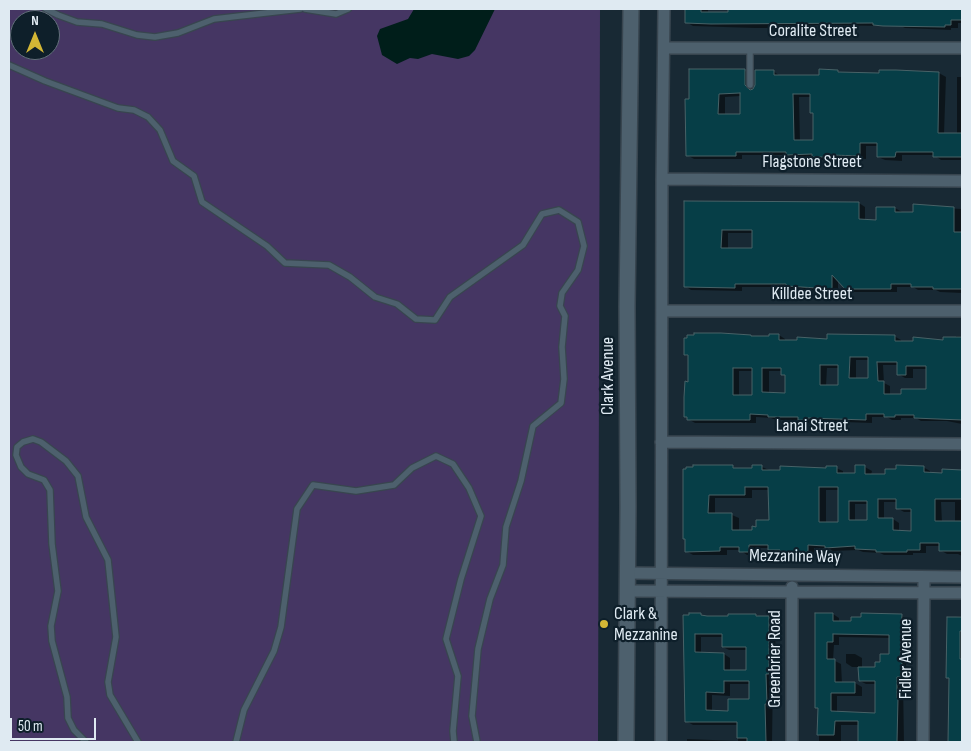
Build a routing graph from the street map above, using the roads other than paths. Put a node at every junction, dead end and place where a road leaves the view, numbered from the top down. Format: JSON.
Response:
{"nodes":[{"id":1,"x":46,"y":9,"type":"edge"},
{"id":2,"x":300,"y":9,"type":"edge"},
{"id":3,"x":305,"y":9,"type":"edge"},
{"id":4,"x":348,"y":9,"type":"edge"},
{"id":5,"x":630,"y":9,"type":"edge"},
{"id":6,"x":664,"y":9,"type":"edge"},
{"id":7,"x":664,"y":48,"type":"junction"},
{"id":8,"x":750,"y":48,"type":"junction"},
{"id":9,"x":962,"y":48,"type":"edge"},
{"id":10,"x":9,"y":66,"type":"edge"},
{"id":11,"x":750,"y":85,"type":"dead end"},
{"id":12,"x":662,"y":179,"type":"junction"},
{"id":13,"x":962,"y":180,"type":"edge"},
{"id":14,"x":662,"y":311,"type":"junction"},
{"id":15,"x":962,"y":311,"type":"edge"},
{"id":16,"x":661,"y":442,"type":"junction"},
{"id":17,"x":962,"y":444,"type":"edge"},
{"id":18,"x":628,"y":573,"type":"junction"},
{"id":19,"x":661,"y":573,"type":"junction"},
{"id":20,"x":792,"y":575,"type":"junction"},
{"id":21,"x":924,"y":577,"type":"junction"},
{"id":22,"x":962,"y":577,"type":"edge"},
{"id":23,"x":628,"y":591,"type":"junction"},
{"id":24,"x":661,"y":591,"type":"junction"},
{"id":25,"x":792,"y":592,"type":"junction"},
{"id":26,"x":924,"y":593,"type":"junction"},
{"id":27,"x":962,"y":593,"type":"edge"},
{"id":28,"x":86,"y":742,"type":"edge"},
{"id":29,"x":138,"y":742,"type":"edge"},
{"id":30,"x":236,"y":742,"type":"edge"},
{"id":31,"x":454,"y":742,"type":"edge"},
{"id":32,"x":477,"y":742,"type":"edge"},
{"id":33,"x":626,"y":742,"type":"edge"},
{"id":34,"x":660,"y":742,"type":"edge"},
{"id":35,"x":792,"y":742,"type":"edge"},
{"id":36,"x":924,"y":742,"type":"edge"}],
"edges":[{"from":1,"to":2,"type":"lane"},
{"from":3,"to":4,"type":"lane"},
{"from":5,"to":18,"type":"main road","name":"Clark Avenue"},
{"from":6,"to":7,"type":"street"},
{"from":7,"to":8,"type":"street","name":"Coralite Street"},
{"from":7,"to":12,"type":"street"},
{"from":8,"to":9,"type":"street","name":"Coralite Street"},
{"from":8,"to":11,"type":"lane"},
{"from":10,"to":32,"type":"lane"},
{"from":12,"to":13,"type":"street","name":"Flagstone Street"},
{"from":12,"to":14,"type":"street"},
{"from":14,"to":15,"type":"street","name":"Killdee Street"},
{"from":14,"to":16,"type":"street"},
{"from":16,"to":17,"type":"street","name":"Lanai Street"},
{"from":16,"to":19,"type":"street"},
{"from":18,"to":19,"type":"street","name":"Mezzanine Way"},
{"from":18,"to":23,"type":"main road","name":"Clark Avenue"},
{"from":19,"to":20,"type":"street","name":"Mezzanine Way"},
{"from":19,"to":24,"type":"street"},
{"from":20,"to":21,"type":"street","name":"Mezzanine Way"},
{"from":20,"to":25,"type":"street","name":"Greenbrier Road"},
{"from":21,"to":22,"type":"street","name":"Mezzanine Way"},
{"from":21,"to":26,"type":"street","name":"Fidler Avenue"},
{"from":23,"to":24,"type":"street","name":"Mezzanine Way"},
{"from":23,"to":33,"type":"main road","name":"Clark Avenue"},
{"from":24,"to":25,"type":"street","name":"Mezzanine Way"},
{"from":24,"to":34,"type":"street"},
{"from":25,"to":26,"type":"street","name":"Mezzanine Way"},
{"from":25,"to":35,"type":"street","name":"Greenbrier Road"},
{"from":26,"to":27,"type":"street","name":"Mezzanine Way"},
{"from":26,"to":36,"type":"street","name":"Fidler Avenue"},
{"from":28,"to":29,"type":"lane"},
{"from":30,"to":31,"type":"lane"}]}
